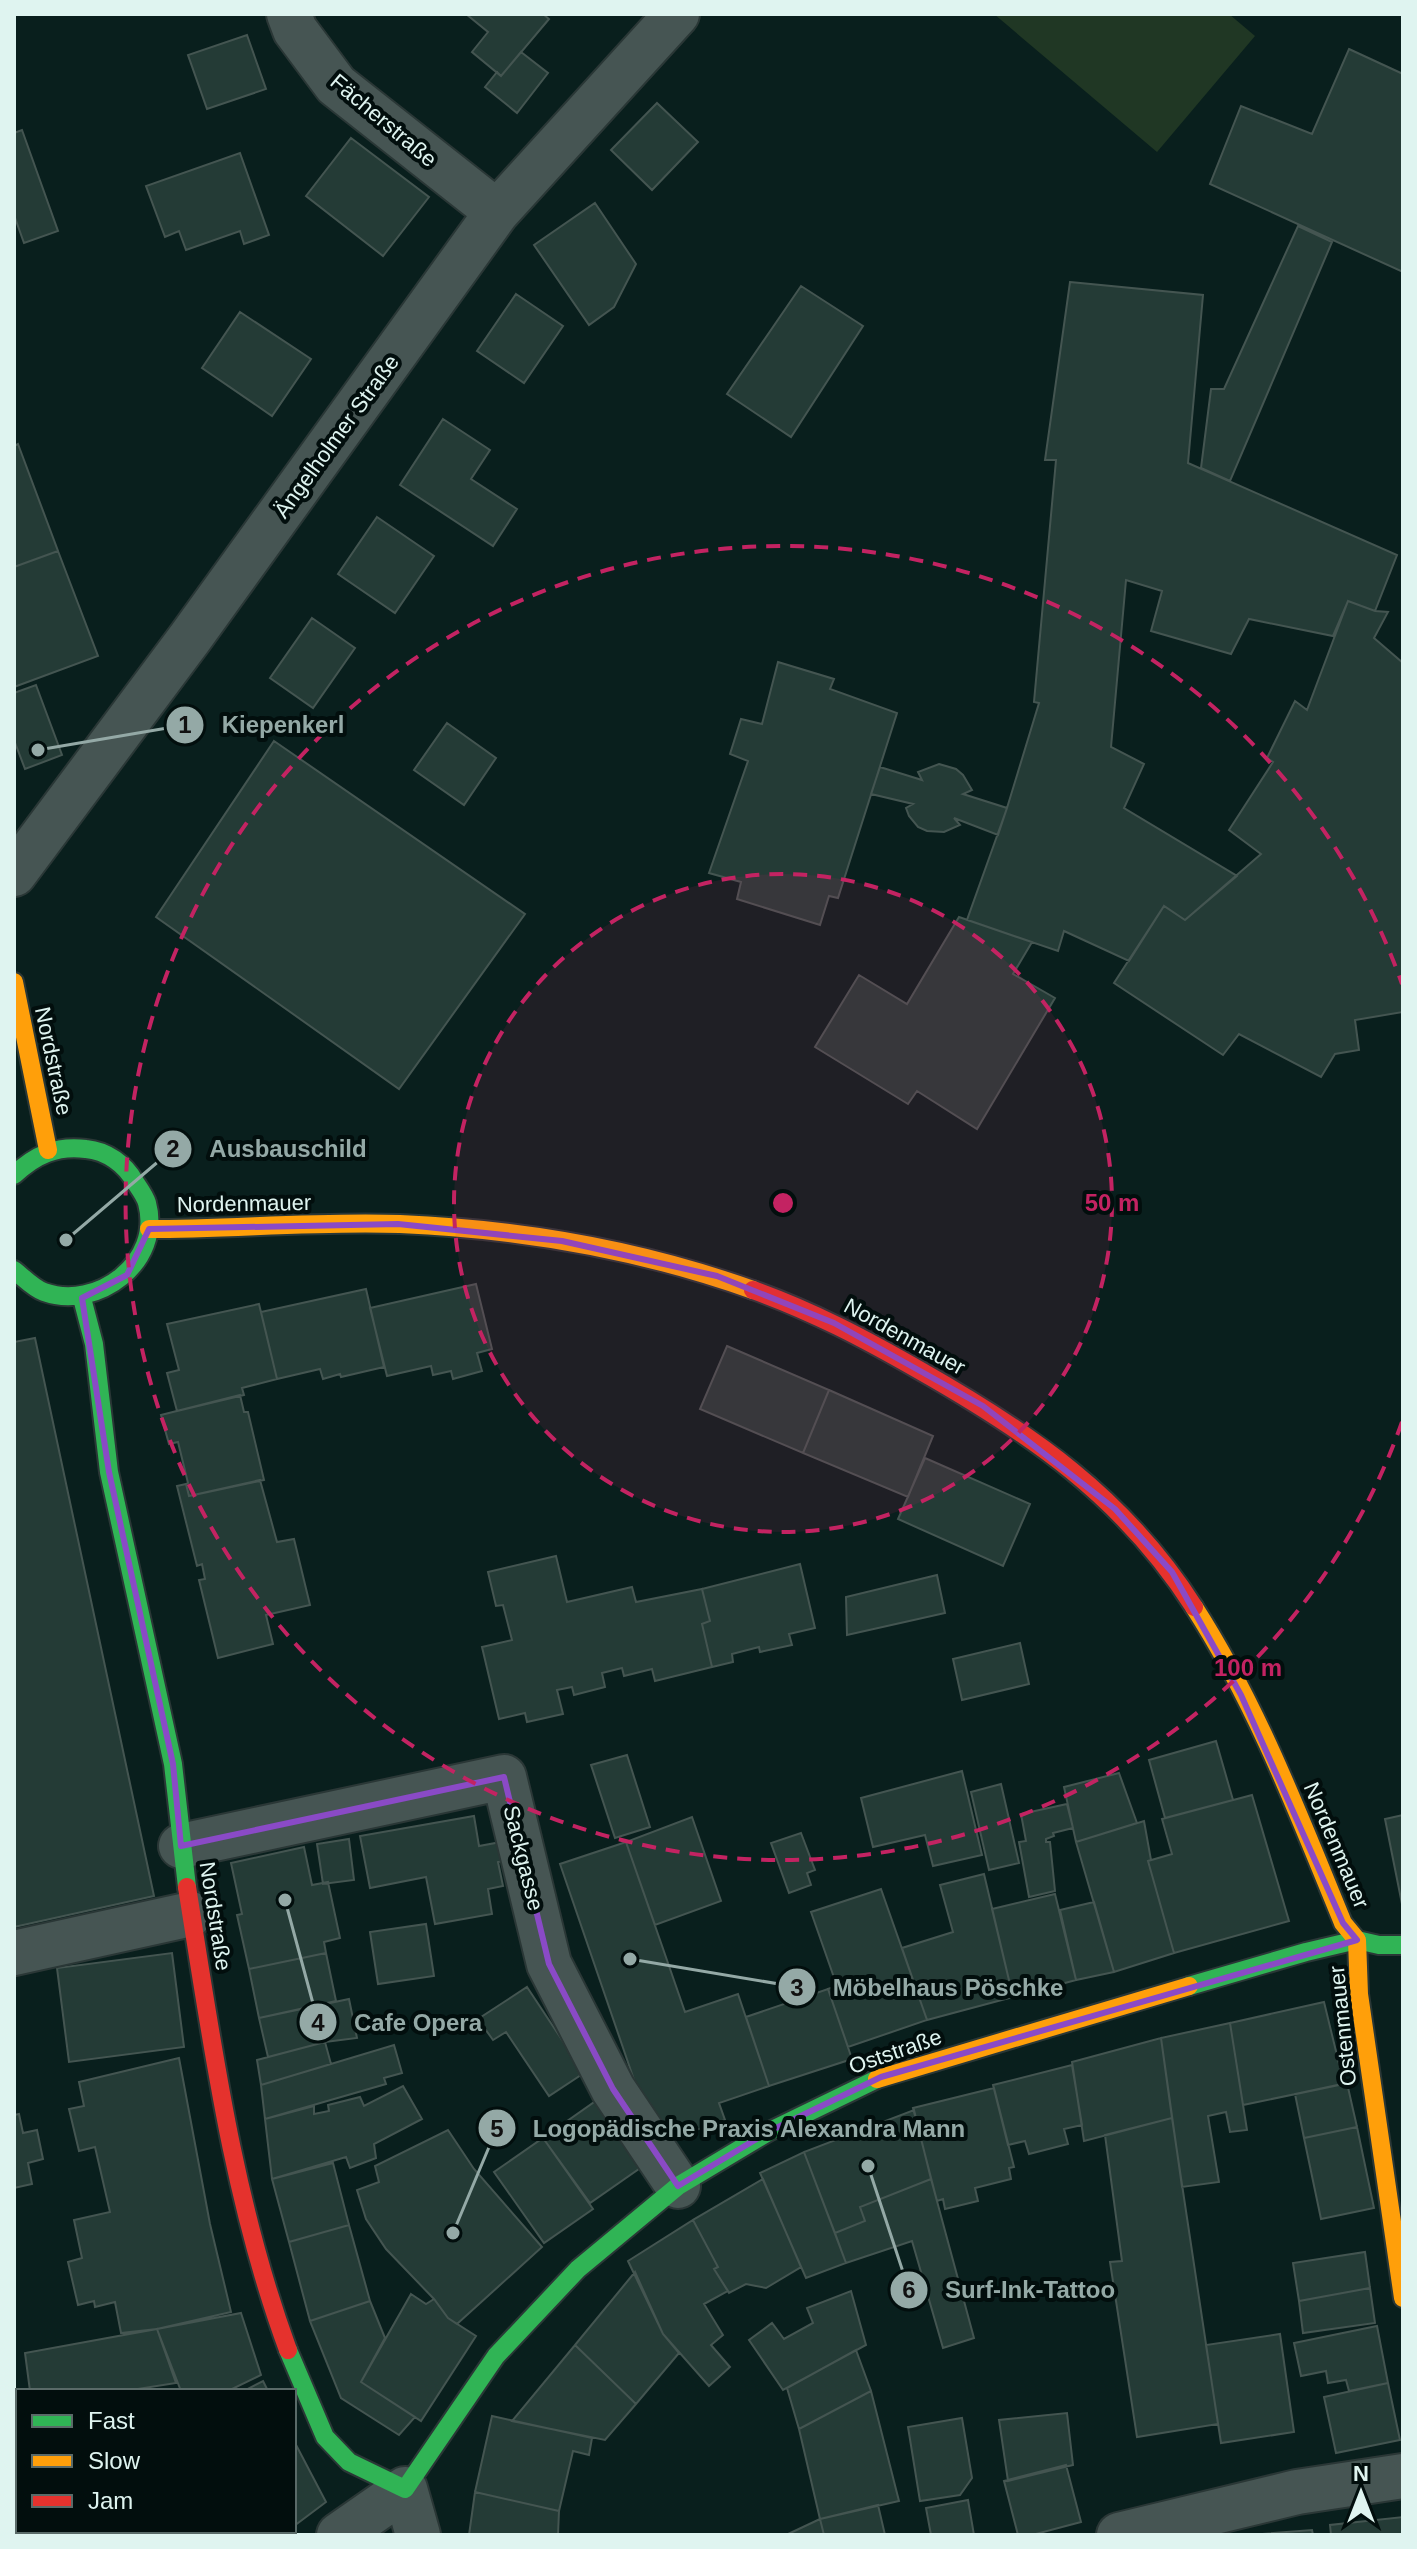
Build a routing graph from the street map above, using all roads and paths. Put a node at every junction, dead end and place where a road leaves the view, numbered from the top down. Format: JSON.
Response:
{"nodes":[{"id":1,"x":289,"y":14,"type":"edge"},
{"id":2,"x":677,"y":14,"type":"edge"},
{"id":3,"x":497,"y":212,"type":"junction"},
{"id":4,"x":14,"y":874,"type":"edge"},
{"id":5,"x":14,"y":982,"type":"edge"},
{"id":6,"x":48,"y":1150,"type":"junction"},
{"id":7,"x":14,"y":1175,"type":"edge"},
{"id":8,"x":149,"y":1229,"type":"junction"},
{"id":9,"x":14,"y":1270,"type":"edge"},
{"id":10,"x":82,"y":1298,"type":"junction"},
{"id":11,"x":181,"y":1846,"type":"junction"},
{"id":12,"x":191,"y":1914,"type":"junction"},
{"id":13,"x":1357,"y":1940,"type":"junction"},
{"id":14,"x":1403,"y":1945,"type":"edge"},
{"id":15,"x":14,"y":1953,"type":"edge"},
{"id":16,"x":678,"y":2186,"type":"junction"},
{"id":17,"x":1403,"y":2298,"type":"edge"},
{"id":18,"x":1403,"y":2476,"type":"edge"},
{"id":19,"x":405,"y":2489,"type":"junction"},
{"id":20,"x":339,"y":2535,"type":"edge"},
{"id":21,"x":418,"y":2535,"type":"edge"},
{"id":22,"x":1119,"y":2535,"type":"edge"}],
"edges":[{"from":1,"to":3,"type":"street","name":"Fächerstraße"},
{"from":2,"to":3,"type":"street","name":"Ängelholmer Straße"},
{"from":3,"to":4,"type":"street","name":"Ängelholmer Straße"},
{"from":5,"to":6,"type":"street","name":"Nordstraße"},
{"from":6,"to":7,"type":"street"},
{"from":6,"to":8,"type":"street"},
{"from":8,"to":10,"type":"street"},
{"from":8,"to":13,"type":"street","name":"Nordenmauer"},
{"from":9,"to":10,"type":"street"},
{"from":10,"to":11,"type":"street","name":"Nordstraße"},
{"from":11,"to":12,"type":"street","name":"Nordstraße"},
{"from":11,"to":16,"type":"street","name":"Sackgasse"},
{"from":12,"to":15,"type":"street"},
{"from":12,"to":19,"type":"street","name":"Nordstraße"},
{"from":13,"to":14,"type":"street","name":"Oststraße"},
{"from":13,"to":16,"type":"street","name":"Oststraße"},
{"from":13,"to":17,"type":"street","name":"Ostenmauer"},
{"from":16,"to":19,"type":"street","name":"Oststraße"},
{"from":18,"to":22,"type":"street"},
{"from":19,"to":20,"type":"street"},
{"from":19,"to":21,"type":"street"}]}
